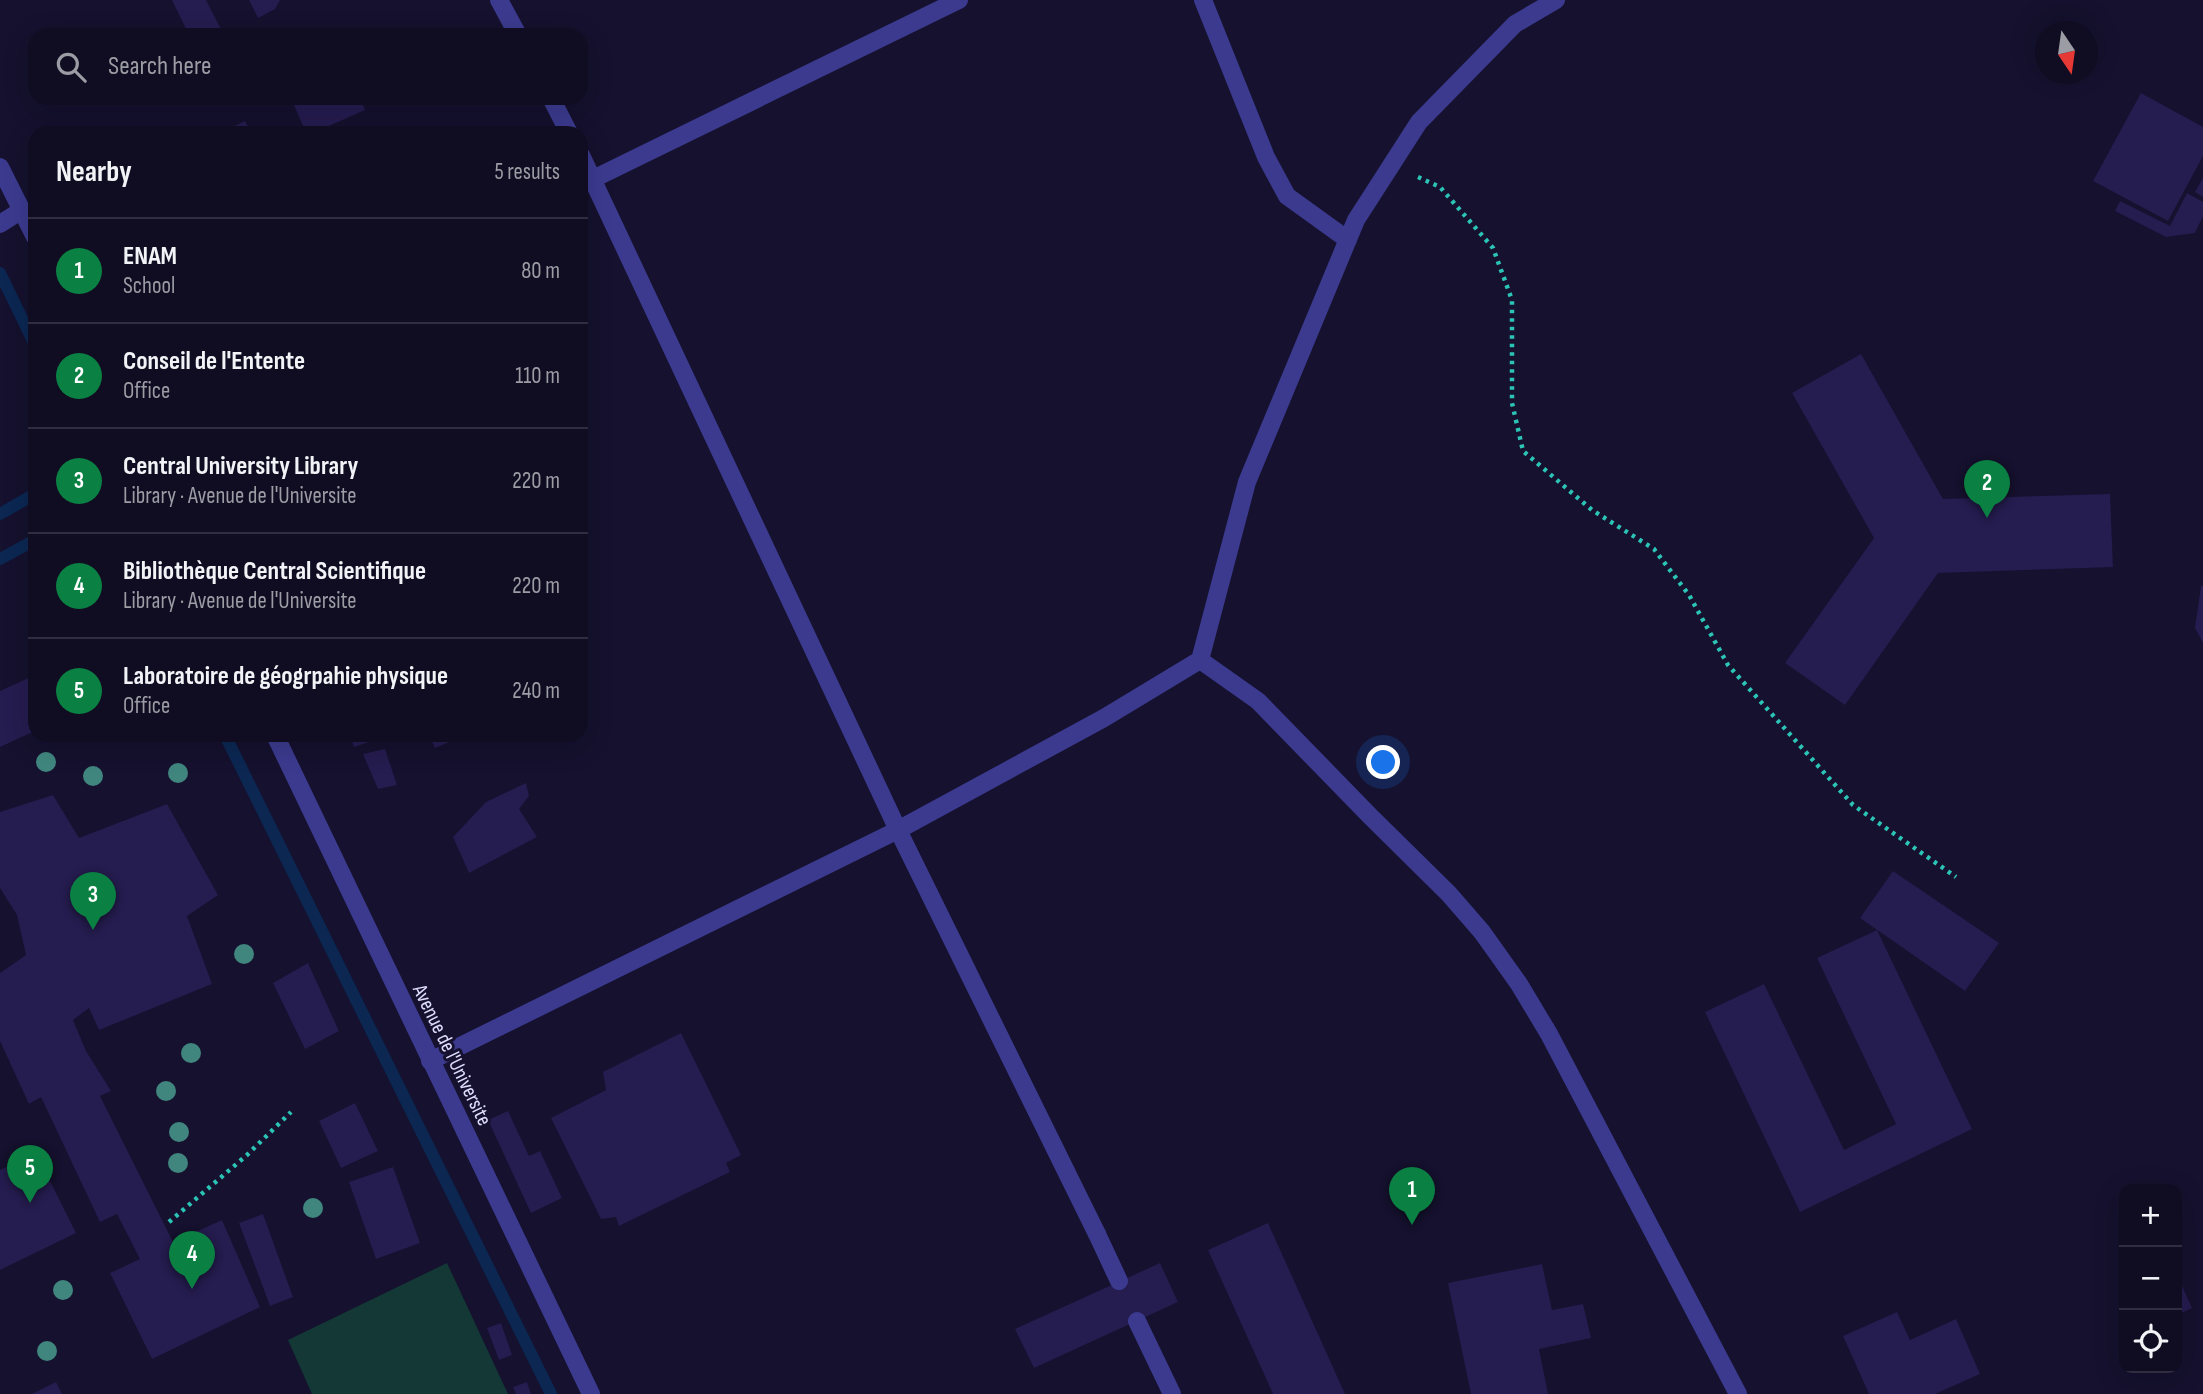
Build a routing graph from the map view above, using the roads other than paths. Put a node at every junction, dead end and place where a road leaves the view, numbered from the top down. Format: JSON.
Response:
{"nodes":[{"id":1,"x":499,"y":0,"type":"edge"},
{"id":2,"x":959,"y":0,"type":"edge"},
{"id":3,"x":1203,"y":0,"type":"edge"},
{"id":4,"x":1556,"y":0,"type":"edge"},
{"id":5,"x":514,"y":28,"type":"edge"},
{"id":6,"x":555,"y":105,"type":"edge"},
{"id":7,"x":565,"y":126,"type":"edge"},
{"id":8,"x":0,"y":167,"type":"edge"},
{"id":9,"x":588,"y":169,"type":"edge"},
{"id":10,"x":593,"y":179,"type":"junction"},
{"id":11,"x":22,"y":211,"type":"junction"},
{"id":12,"x":28,"y":223,"type":"edge"},
{"id":13,"x":0,"y":224,"type":"edge"},
{"id":14,"x":1348,"y":240,"type":"junction"},
{"id":15,"x":1200,"y":660,"type":"junction"},
{"id":16,"x":278,"y":742,"type":"edge"},
{"id":17,"x":898,"y":830,"type":"junction"},
{"id":18,"x":430,"y":1061,"type":"junction"},
{"id":19,"x":1119,"y":1281,"type":"dead end"},
{"id":20,"x":1138,"y":1321,"type":"dead end"},
{"id":21,"x":590,"y":1394,"type":"edge"},
{"id":22,"x":1172,"y":1394,"type":"edge"},
{"id":23,"x":1738,"y":1394,"type":"edge"}],
"edges":[{"from":1,"to":5,"type":"street"},
{"from":2,"to":10,"type":"street"},
{"from":3,"to":14,"type":"street"},
{"from":4,"to":14,"type":"street"},
{"from":6,"to":7,"type":"street"},
{"from":8,"to":11,"type":"street"},
{"from":9,"to":10,"type":"street"},
{"from":10,"to":17,"type":"street"},
{"from":11,"to":12,"type":"street"},
{"from":11,"to":13,"type":"street"},
{"from":14,"to":15,"type":"street"},
{"from":15,"to":17,"type":"street"},
{"from":15,"to":23,"type":"street"},
{"from":16,"to":18,"type":"street","name":"Avenue de l'Universite"},
{"from":17,"to":18,"type":"street"},
{"from":17,"to":19,"type":"street"},
{"from":18,"to":21,"type":"street","name":"Avenue de l'Universite"},
{"from":20,"to":22,"type":"street"}]}
